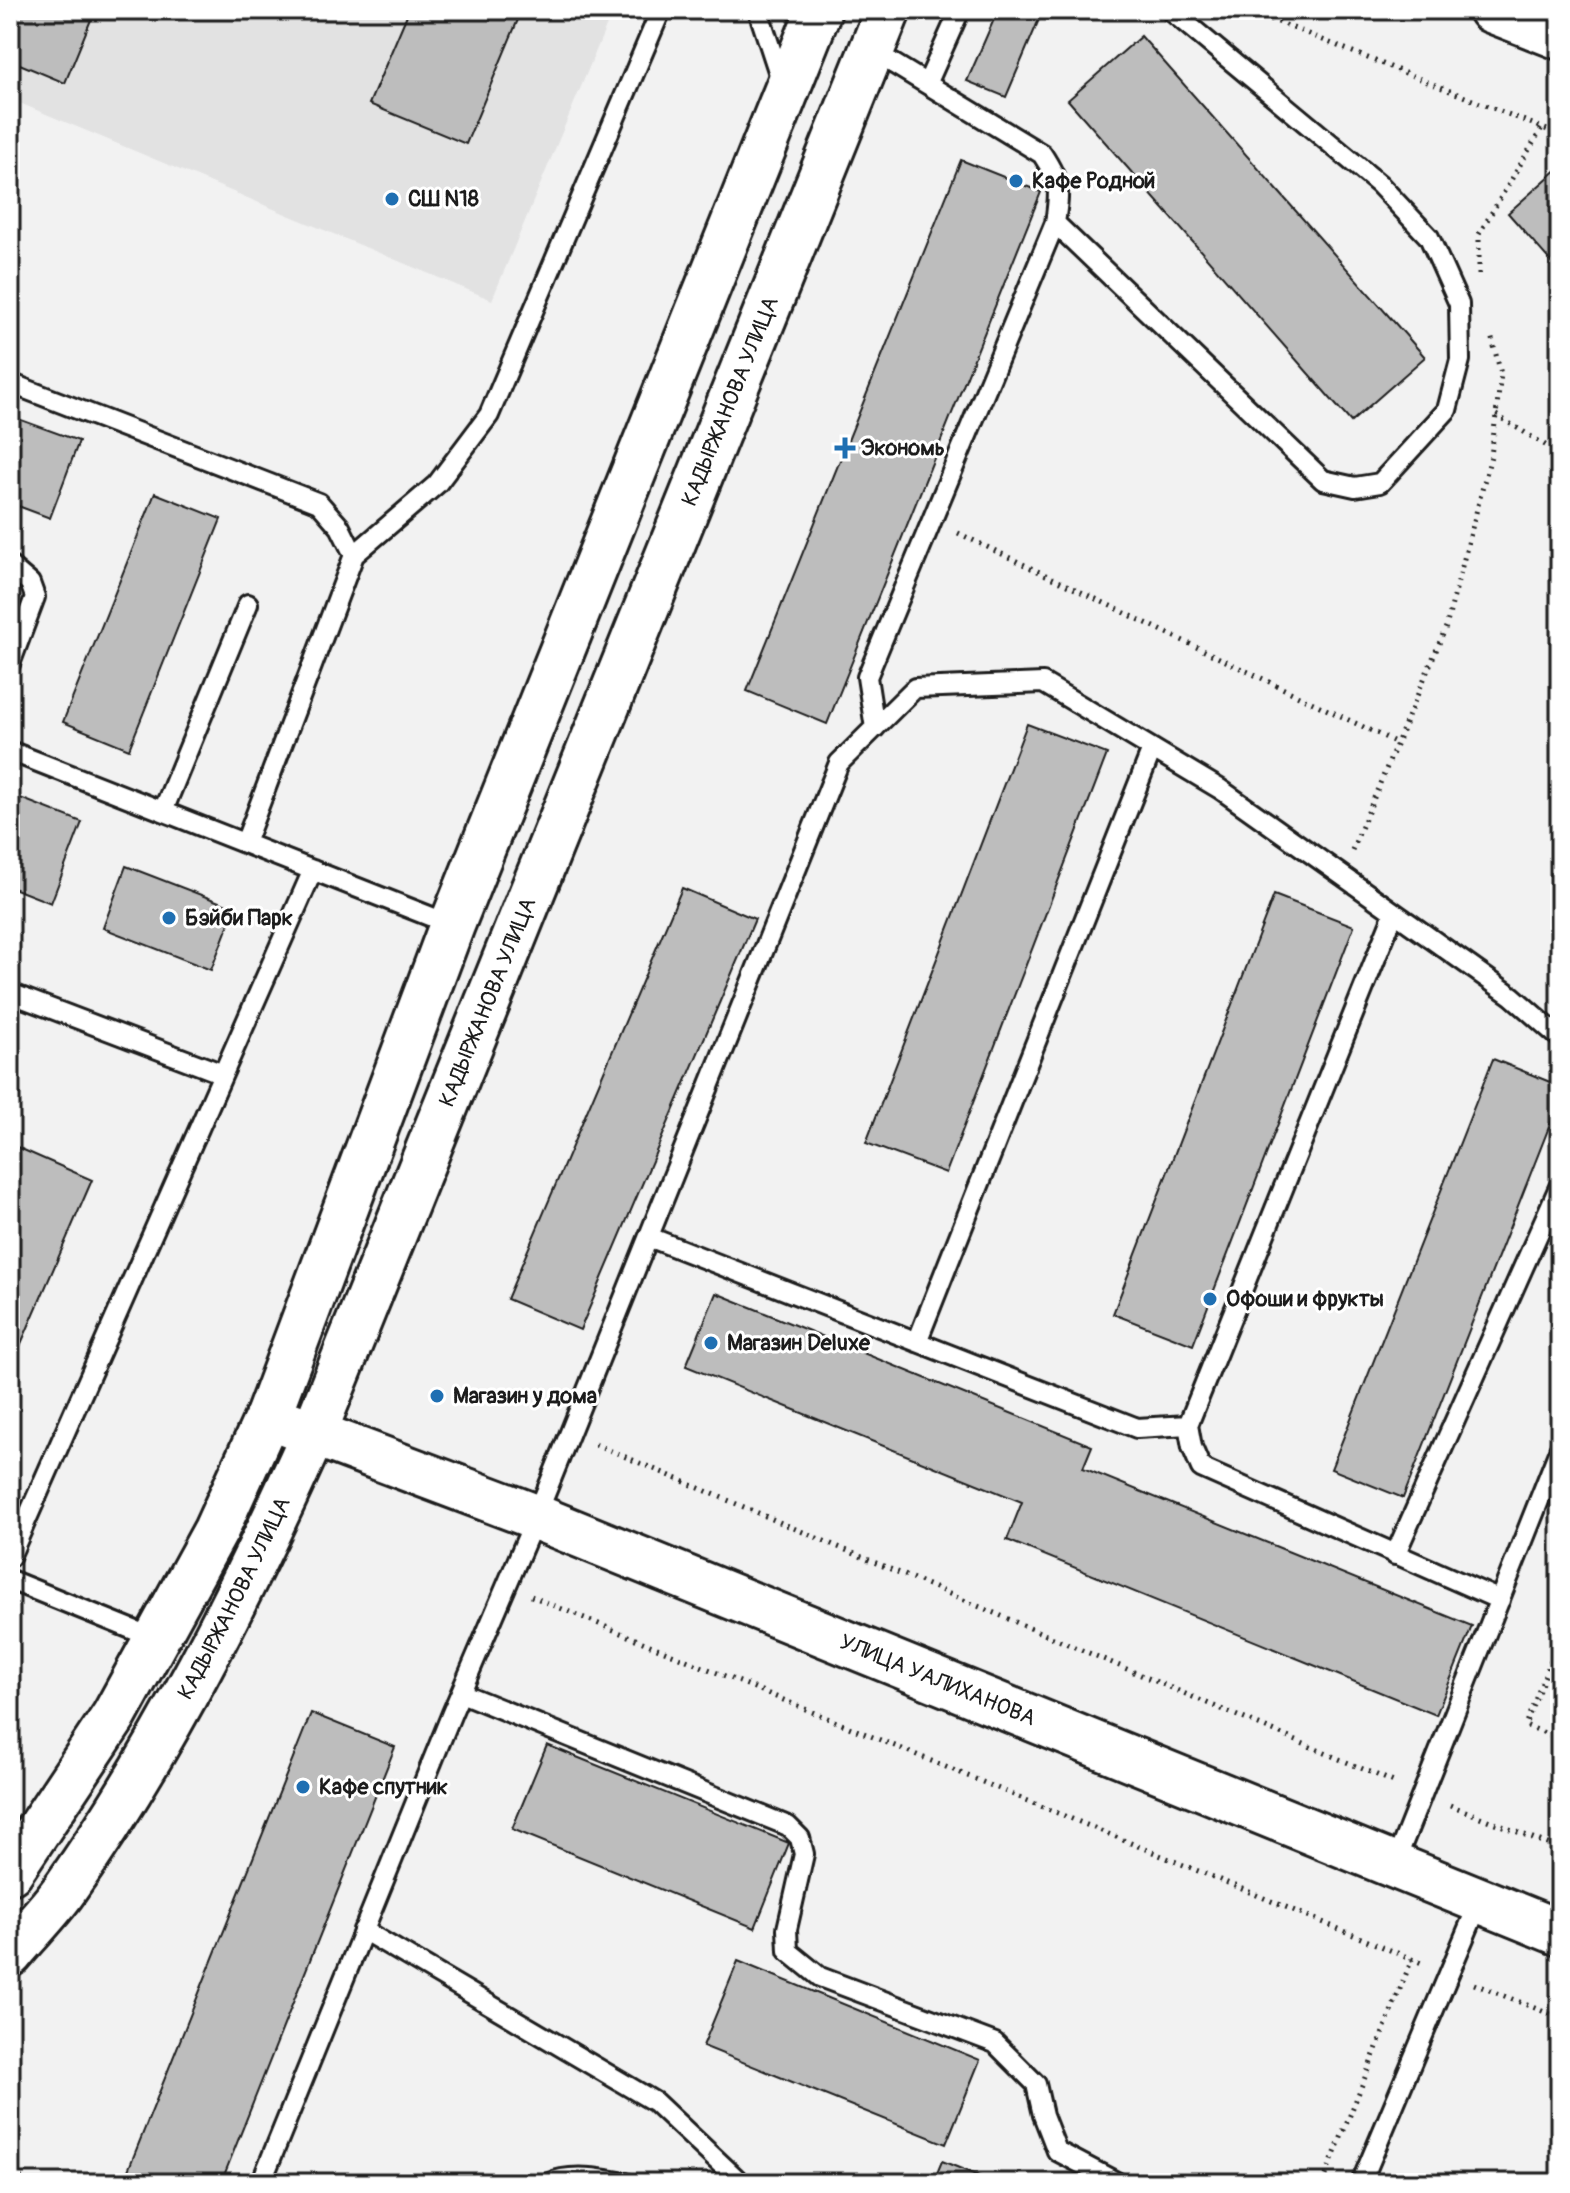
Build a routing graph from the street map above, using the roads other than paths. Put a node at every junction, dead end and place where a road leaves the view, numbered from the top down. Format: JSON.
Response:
{"nodes":[{"id":1,"x":661,"y":10,"type":"edge"},
{"id":2,"x":758,"y":10,"type":"edge"},
{"id":3,"x":819,"y":10,"type":"edge"},
{"id":4,"x":888,"y":10,"type":"edge"},
{"id":5,"x":960,"y":10,"type":"edge"},
{"id":6,"x":1170,"y":10,"type":"edge"},
{"id":7,"x":1491,"y":10,"type":"edge"},
{"id":8,"x":1560,"y":37,"type":"edge"},
{"id":9,"x":871,"y":50,"type":"junction"},
{"id":10,"x":927,"y":84,"type":"junction"},
{"id":11,"x":784,"y":91,"type":"junction"},
{"id":12,"x":1055,"y":223,"type":"junction"},
{"id":13,"x":10,"y":383,"type":"edge"},
{"id":14,"x":354,"y":555,"type":"junction"},
{"id":15,"x":10,"y":566,"type":"edge"},
{"id":16,"x":248,"y":604,"type":"dead end"},
{"id":17,"x":10,"y":664,"type":"edge"},
{"id":18,"x":875,"y":728,"type":"junction"},
{"id":19,"x":1152,"y":749,"type":"junction"},
{"id":20,"x":10,"y":751,"type":"edge"},
{"id":21,"x":163,"y":811,"type":"junction"},
{"id":22,"x":245,"y":843,"type":"junction"},
{"id":23,"x":313,"y":870,"type":"junction"},
{"id":24,"x":1394,"y":913,"type":"junction"},
{"id":25,"x":452,"y":925,"type":"junction"},
{"id":26,"x":10,"y":993,"type":"edge"},
{"id":27,"x":1560,"y":1038,"type":"edge"},
{"id":28,"x":223,"y":1074,"type":"junction"},
{"id":29,"x":1560,"y":1185,"type":"edge"},
{"id":30,"x":649,"y":1237,"type":"junction"},
{"id":31,"x":917,"y":1342,"type":"junction"},
{"id":32,"x":268,"y":1416,"type":"junction"},
{"id":33,"x":1188,"y":1425,"type":"junction"},
{"id":34,"x":313,"y":1435,"type":"junction"},
{"id":35,"x":1560,"y":1448,"type":"edge"},
{"id":36,"x":536,"y":1517,"type":"junction"},
{"id":37,"x":1395,"y":1555,"type":"junction"},
{"id":38,"x":10,"y":1557,"type":"edge"},
{"id":39,"x":10,"y":1580,"type":"edge"},
{"id":40,"x":1500,"y":1600,"type":"junction"},
{"id":41,"x":156,"y":1639,"type":"junction"},
{"id":42,"x":461,"y":1693,"type":"junction"},
{"id":43,"x":13,"y":1865,"type":"edge"},
{"id":44,"x":1394,"y":1866,"type":"junction"},
{"id":45,"x":1480,"y":1900,"type":"junction"},
{"id":46,"x":363,"y":1930,"type":"junction"},
{"id":47,"x":1560,"y":1933,"type":"edge"},
{"id":48,"x":10,"y":1954,"type":"edge"},
{"id":49,"x":10,"y":2177,"type":"edge"},
{"id":50,"x":12,"y":2183,"type":"edge"},
{"id":51,"x":261,"y":2183,"type":"edge"},
{"id":52,"x":549,"y":2183,"type":"edge"},
{"id":53,"x":626,"y":2183,"type":"edge"},
{"id":54,"x":741,"y":2183,"type":"edge"},
{"id":55,"x":1118,"y":2183,"type":"edge"},
{"id":56,"x":1361,"y":2183,"type":"edge"}],
"edges":[{"from":1,"to":14,"type":"lane"},
{"from":2,"to":11,"type":"lane"},
{"from":3,"to":11,"type":"main road","name":"КАДЫРЖАНОВА УЛИЦА"},
{"from":4,"to":9,"type":"main road","name":"КАДЫРЖАНОВА УЛИЦА"},
{"from":5,"to":10,"type":"lane"},
{"from":6,"to":12,"type":"lane"},
{"from":7,"to":8,"type":"main road"},
{"from":9,"to":10,"type":"lane"},
{"from":9,"to":34,"type":"main road","name":"КАДЫРЖАНОВА УЛИЦА"},
{"from":10,"to":12,"type":"lane"},
{"from":11,"to":25,"type":"main road","name":"КАДЫРЖАНОВА УЛИЦА"},
{"from":12,"to":18,"type":"lane"},
{"from":13,"to":14,"type":"lane"},
{"from":14,"to":22,"type":"lane"},
{"from":15,"to":17,"type":"lane"},
{"from":16,"to":21,"type":"lane"},
{"from":18,"to":19,"type":"lane"},
{"from":18,"to":30,"type":"lane"},
{"from":19,"to":24,"type":"lane"},
{"from":19,"to":31,"type":"lane"},
{"from":20,"to":21,"type":"lane"},
{"from":21,"to":22,"type":"lane"},
{"from":22,"to":23,"type":"lane"},
{"from":23,"to":25,"type":"lane"},
{"from":23,"to":28,"type":"lane"},
{"from":24,"to":27,"type":"lane"},
{"from":24,"to":33,"type":"lane"},
{"from":25,"to":32,"type":"main road","name":"КАДЫРЖАНОВА УЛИЦА"},
{"from":26,"to":28,"type":"lane"},
{"from":28,"to":38,"type":"lane"},
{"from":29,"to":37,"type":"lane"},
{"from":30,"to":31,"type":"lane"},
{"from":30,"to":36,"type":"lane"},
{"from":31,"to":33,"type":"lane"},
{"from":32,"to":34,"type":"main road","name":"УЛИЦА УАЛИХАНОВА"},
{"from":32,"to":41,"type":"main road","name":"КАДЫРЖАНОВА УЛИЦА"},
{"from":33,"to":37,"type":"lane"},
{"from":34,"to":36,"type":"main road","name":"УЛИЦА УАЛИХАНОВА"},
{"from":34,"to":48,"type":"main road","name":"КАДЫРЖАНОВА УЛИЦА"},
{"from":35,"to":40,"type":"lane"},
{"from":36,"to":42,"type":"lane"},
{"from":36,"to":44,"type":"main road","name":"УЛИЦА УАЛИХАНОВА"},
{"from":37,"to":40,"type":"lane"},
{"from":39,"to":41,"type":"lane"},
{"from":40,"to":44,"type":"lane"},
{"from":41,"to":43,"type":"main road","name":"КАДЫРЖАНОВА УЛИЦА"},
{"from":42,"to":46,"type":"lane"},
{"from":42,"to":55,"type":"lane"},
{"from":44,"to":45,"type":"main road","name":"УЛИЦА УАЛИХАНОВА"},
{"from":45,"to":47,"type":"main road","name":"УЛИЦА УАЛИХАНОВА"},
{"from":45,"to":56,"type":"lane"},
{"from":46,"to":51,"type":"lane"},
{"from":46,"to":54,"type":"lane"},
{"from":49,"to":50,"type":"lane"},
{"from":52,"to":53,"type":"lane"}]}
